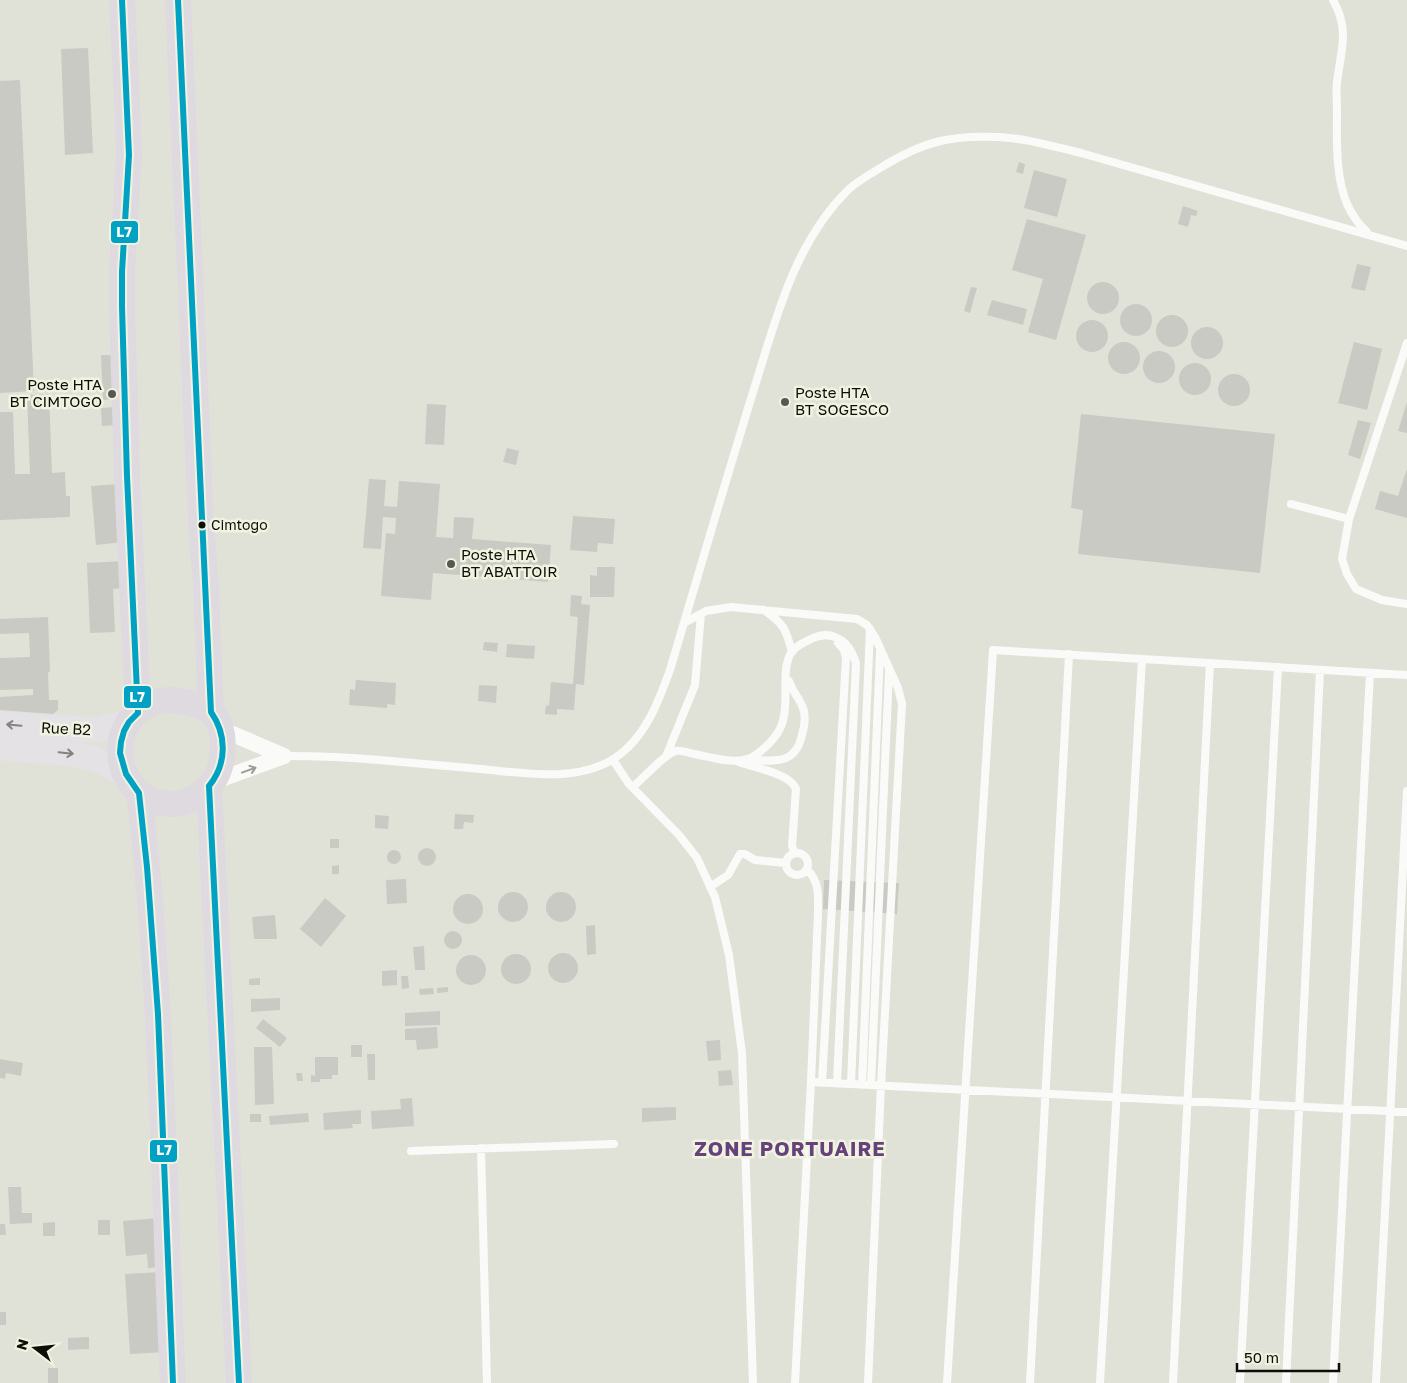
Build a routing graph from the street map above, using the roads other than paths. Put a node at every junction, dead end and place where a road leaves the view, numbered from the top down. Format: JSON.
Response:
{"nodes":[{"id":1,"x":122,"y":0,"type":"edge"},
{"id":2,"x":178,"y":0,"type":"edge"},
{"id":3,"x":1333,"y":0,"type":"edge"},
{"id":4,"x":1370,"y":234,"type":"junction"},
{"id":5,"x":1407,"y":246,"type":"edge"},
{"id":6,"x":1407,"y":343,"type":"edge"},
{"id":7,"x":1291,"y":504,"type":"dead end"},
{"id":8,"x":1349,"y":519,"type":"junction"},
{"id":9,"x":1407,"y":604,"type":"edge"},
{"id":10,"x":764,"y":610,"type":"junction"},
{"id":11,"x":701,"y":614,"type":"junction"},
{"id":12,"x":684,"y":623,"type":"junction"},
{"id":13,"x":870,"y":629,"type":"junction"},
{"id":14,"x":827,"y":635,"type":"junction"},
{"id":15,"x":880,"y":648,"type":"junction"},
{"id":16,"x":792,"y":652,"type":"junction"},
{"id":17,"x":1069,"y":654,"type":"junction"},
{"id":18,"x":1142,"y":659,"type":"junction"},
{"id":19,"x":1210,"y":663,"type":"junction"},
{"id":20,"x":1278,"y":667,"type":"junction"},
{"id":21,"x":889,"y":669,"type":"junction"},
{"id":22,"x":1320,"y":670,"type":"junction"},
{"id":23,"x":786,"y":672,"type":"junction"},
{"id":24,"x":1370,"y":673,"type":"junction"},
{"id":25,"x":1407,"y":675,"type":"edge"},
{"id":26,"x":134,"y":717,"type":"junction"},
{"id":27,"x":216,"y":720,"type":"junction"},
{"id":28,"x":0,"y":724,"type":"edge"},
{"id":29,"x":0,"y":748,"type":"edge"},
{"id":30,"x":667,"y":754,"type":"junction"},
{"id":31,"x":284,"y":756,"type":"junction"},
{"id":32,"x":613,"y":760,"type":"junction"},
{"id":33,"x":734,"y":760,"type":"junction"},
{"id":34,"x":131,"y":783,"type":"junction"},
{"id":35,"x":211,"y":784,"type":"junction"},
{"id":36,"x":632,"y":788,"type":"junction"},
{"id":37,"x":1407,"y":791,"type":"edge"},
{"id":38,"x":1406,"y":824,"type":"edge"},
{"id":39,"x":795,"y":854,"type":"junction"},
{"id":40,"x":786,"y":863,"type":"junction"},
{"id":41,"x":807,"y":869,"type":"junction"},
{"id":42,"x":710,"y":887,"type":"junction"},
{"id":43,"x":811,"y":1082,"type":"junction"},
{"id":44,"x":822,"y":1083,"type":"junction"},
{"id":45,"x":836,"y":1083,"type":"junction"},
{"id":46,"x":851,"y":1084,"type":"junction"},
{"id":47,"x":862,"y":1084,"type":"junction"},
{"id":48,"x":871,"y":1085,"type":"junction"},
{"id":49,"x":881,"y":1085,"type":"junction"},
{"id":50,"x":966,"y":1090,"type":"junction"},
{"id":51,"x":1045,"y":1094,"type":"junction"},
{"id":52,"x":1116,"y":1097,"type":"junction"},
{"id":53,"x":1187,"y":1101,"type":"junction"},
{"id":54,"x":1255,"y":1104,"type":"junction"},
{"id":55,"x":1300,"y":1107,"type":"junction"},
{"id":56,"x":1347,"y":1109,"type":"junction"},
{"id":57,"x":1390,"y":1111,"type":"junction"},
{"id":58,"x":1407,"y":1112,"type":"edge"},
{"id":59,"x":614,"y":1144,"type":"dead end"},
{"id":60,"x":481,"y":1148,"type":"junction"},
{"id":61,"x":411,"y":1151,"type":"dead end"},
{"id":62,"x":173,"y":1383,"type":"edge"},
{"id":63,"x":239,"y":1383,"type":"edge"},
{"id":64,"x":488,"y":1383,"type":"edge"},
{"id":65,"x":753,"y":1383,"type":"edge"},
{"id":66,"x":795,"y":1383,"type":"edge"},
{"id":67,"x":868,"y":1383,"type":"edge"},
{"id":68,"x":948,"y":1383,"type":"edge"},
{"id":69,"x":1030,"y":1383,"type":"edge"},
{"id":70,"x":1100,"y":1383,"type":"edge"},
{"id":71,"x":1173,"y":1383,"type":"edge"},
{"id":72,"x":1240,"y":1383,"type":"edge"},
{"id":73,"x":1286,"y":1383,"type":"edge"},
{"id":74,"x":1333,"y":1383,"type":"edge"},
{"id":75,"x":1376,"y":1383,"type":"edge"}],
"edges":[{"from":1,"to":26,"type":"highway"},
{"from":2,"to":27,"type":"highway"},
{"from":3,"to":4,"type":"lane"},
{"from":4,"to":5,"type":"lane"},
{"from":4,"to":12,"type":"lane"},
{"from":6,"to":8,"type":"lane"},
{"from":7,"to":8,"type":"lane"},
{"from":8,"to":9,"type":"lane"},
{"from":10,"to":11,"type":"lane"},
{"from":10,"to":13,"type":"lane"},
{"from":10,"to":16,"type":"lane"},
{"from":11,"to":12,"type":"lane"},
{"from":11,"to":30,"type":"lane"},
{"from":12,"to":32,"type":"lane"},
{"from":13,"to":15,"type":"lane"},
{"from":13,"to":46,"type":"lane"},
{"from":14,"to":16,"type":"lane"},
{"from":14,"to":44,"type":"lane"},
{"from":14,"to":45,"type":"lane"},
{"from":15,"to":21,"type":"lane"},
{"from":15,"to":47,"type":"lane"},
{"from":16,"to":23,"type":"lane"},
{"from":17,"to":18,"type":"lane"},
{"from":17,"to":50,"type":"lane"},
{"from":17,"to":51,"type":"lane"},
{"from":18,"to":19,"type":"lane"},
{"from":18,"to":52,"type":"lane"},
{"from":19,"to":20,"type":"lane"},
{"from":19,"to":53,"type":"lane"},
{"from":20,"to":22,"type":"lane"},
{"from":20,"to":54,"type":"lane"},
{"from":21,"to":48,"type":"lane"},
{"from":21,"to":49,"type":"lane"},
{"from":22,"to":24,"type":"lane"},
{"from":22,"to":55,"type":"lane"},
{"from":23,"to":33,"type":"lane"},
{"from":23,"to":33,"type":"lane"},
{"from":24,"to":25,"type":"lane"},
{"from":24,"to":56,"type":"lane"},
{"from":26,"to":27,"type":"highway"},
{"from":26,"to":28,"type":"main road","name":"Rue B2","one_way":true},
{"from":26,"to":34,"type":"highway"},
{"from":27,"to":31,"type":"street"},
{"from":27,"to":35,"type":"highway"},
{"from":29,"to":34,"type":"main road","name":"Rue B2","one_way":true},
{"from":30,"to":33,"type":"lane"},
{"from":30,"to":36,"type":"lane"},
{"from":31,"to":32,"type":"lane"},
{"from":35,"to":31,"type":"street","one_way":true},
{"from":32,"to":36,"type":"lane"},
{"from":33,"to":39,"type":"lane"},
{"from":34,"to":35,"type":"highway"},
{"from":34,"to":62,"type":"highway"},
{"from":35,"to":63,"type":"highway"},
{"from":36,"to":42,"type":"lane"},
{"from":37,"to":38,"type":"lane"},
{"from":38,"to":57,"type":"lane"},
{"from":39,"to":40,"type":"lane"},
{"from":39,"to":41,"type":"lane"},
{"from":40,"to":41,"type":"lane"},
{"from":40,"to":42,"type":"lane"},
{"from":41,"to":43,"type":"lane"},
{"from":42,"to":65,"type":"lane"},
{"from":43,"to":44,"type":"lane"},
{"from":43,"to":66,"type":"lane"},
{"from":44,"to":45,"type":"lane"},
{"from":45,"to":46,"type":"lane"},
{"from":46,"to":47,"type":"lane"},
{"from":47,"to":48,"type":"lane"},
{"from":48,"to":49,"type":"lane"},
{"from":49,"to":50,"type":"lane"},
{"from":49,"to":67,"type":"lane"},
{"from":50,"to":51,"type":"lane"},
{"from":50,"to":68,"type":"lane"},
{"from":51,"to":52,"type":"lane"},
{"from":51,"to":69,"type":"lane"},
{"from":52,"to":53,"type":"lane"},
{"from":52,"to":70,"type":"lane"},
{"from":53,"to":54,"type":"lane"},
{"from":53,"to":71,"type":"lane"},
{"from":54,"to":55,"type":"lane"},
{"from":54,"to":72,"type":"lane"},
{"from":55,"to":56,"type":"lane"},
{"from":55,"to":73,"type":"lane"},
{"from":56,"to":57,"type":"lane"},
{"from":56,"to":74,"type":"lane"},
{"from":57,"to":58,"type":"lane"},
{"from":57,"to":75,"type":"lane"},
{"from":59,"to":60,"type":"lane"},
{"from":60,"to":61,"type":"lane"},
{"from":60,"to":64,"type":"lane"}]}
